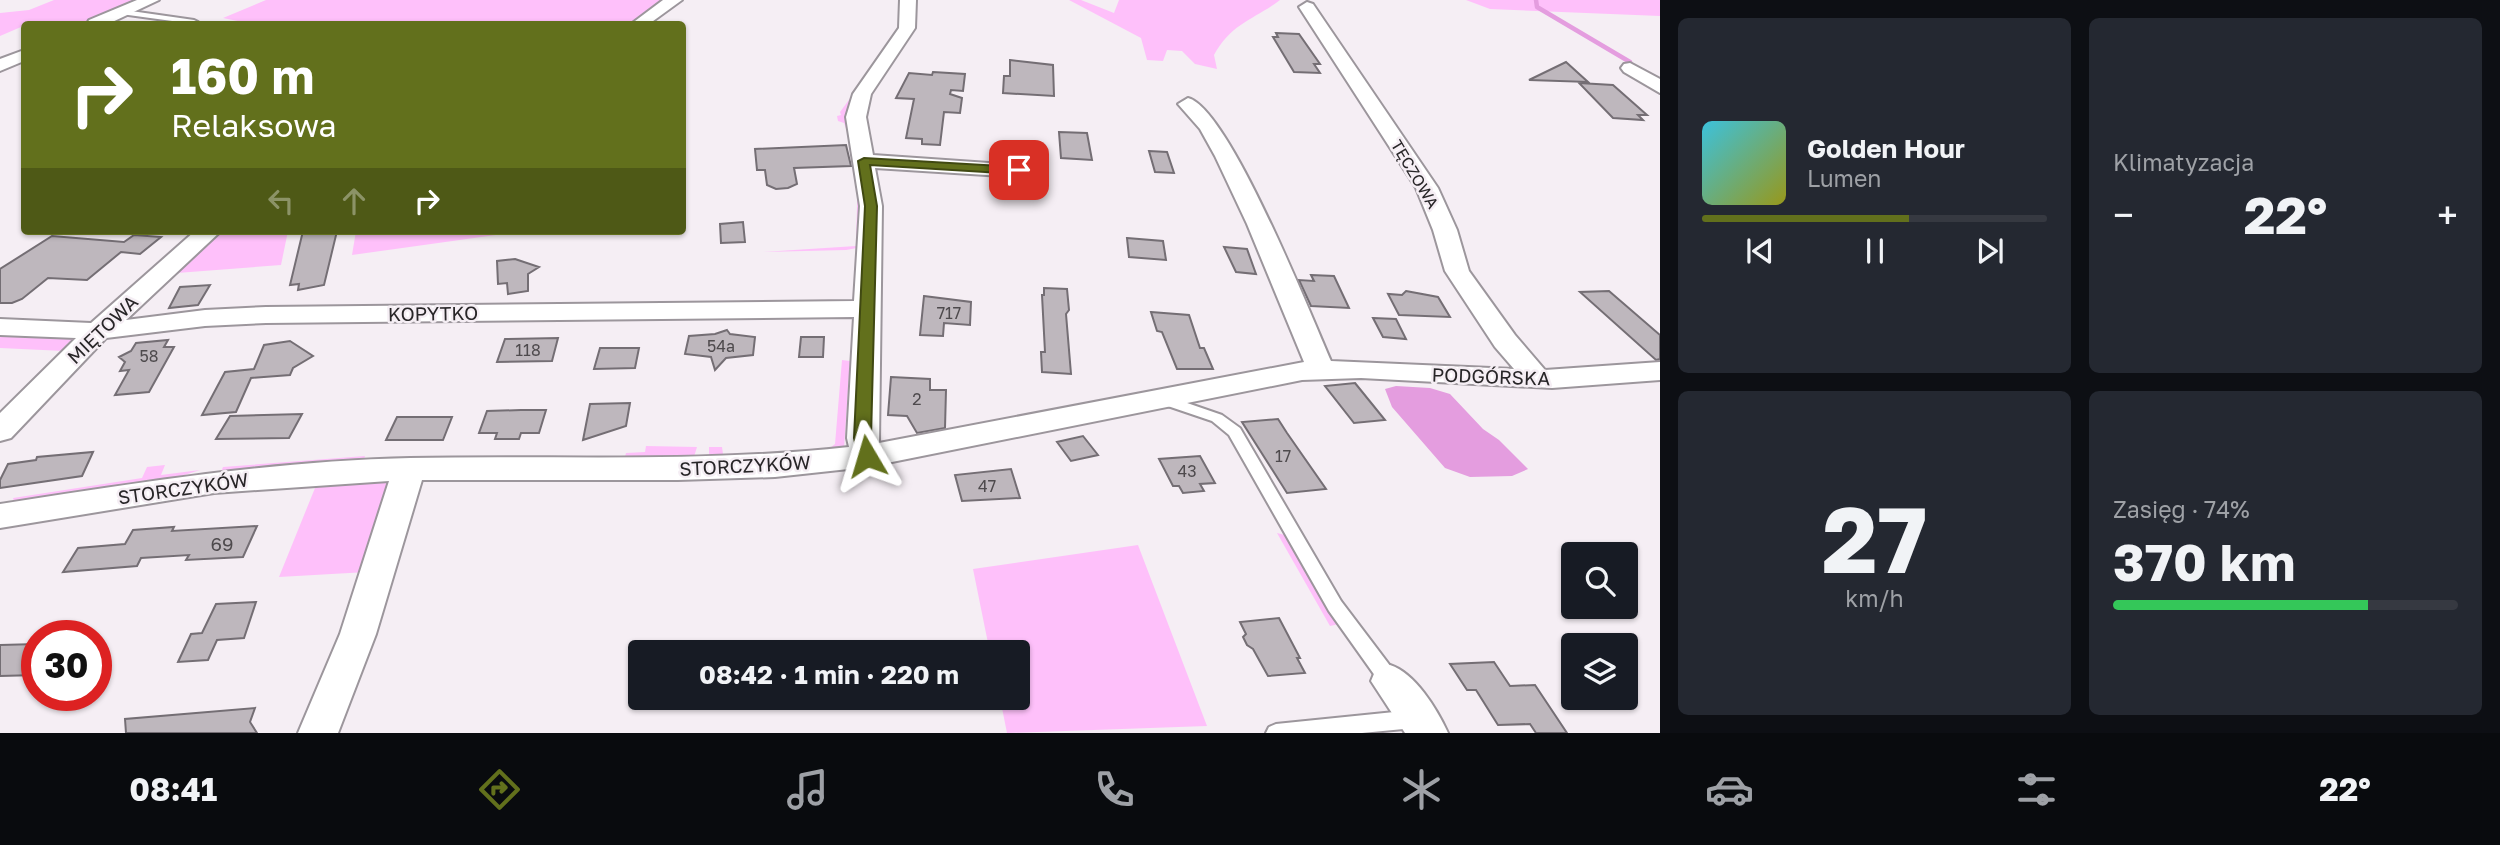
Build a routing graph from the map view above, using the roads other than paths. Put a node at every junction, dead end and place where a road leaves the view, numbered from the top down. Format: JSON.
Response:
{"nodes":[{"id":1,"x":151,"y":0,"type":"edge"},
{"id":2,"x":674,"y":0,"type":"edge"},
{"id":3,"x":908,"y":0,"type":"edge"},
{"id":4,"x":1307,"y":8,"type":"dead end"},
{"id":5,"x":124,"y":12,"type":"junction"},
{"id":6,"x":102,"y":21,"type":"edge"},
{"id":7,"x":187,"y":21,"type":"edge"},
{"id":8,"x":643,"y":21,"type":"edge"},
{"id":9,"x":21,"y":56,"type":"edge"},
{"id":10,"x":1660,"y":65,"type":"edge"},
{"id":11,"x":0,"y":66,"type":"edge"},
{"id":12,"x":0,"y":72,"type":"edge"},
{"id":13,"x":21,"y":75,"type":"edge"},
{"id":14,"x":1660,"y":87,"type":"edge"},
{"id":15,"x":1188,"y":104,"type":"dead end"},
{"id":16,"x":864,"y":161,"type":"junction"},
{"id":17,"x":1019,"y":170,"type":"dead end"},
{"id":18,"x":205,"y":235,"type":"edge"},
{"id":19,"x":867,"y":309,"type":"junction"},
{"id":20,"x":0,"y":327,"type":"edge"},
{"id":21,"x":98,"y":331,"type":"junction"},
{"id":22,"x":1321,"y":370,"type":"junction"},
{"id":23,"x":1660,"y":371,"type":"edge"},
{"id":24,"x":1537,"y":379,"type":"junction"},
{"id":25,"x":1161,"y":399,"type":"junction"},
{"id":26,"x":0,"y":432,"type":"edge"},
{"id":27,"x":867,"y":456,"type":"junction"},
{"id":28,"x":409,"y":469,"type":"junction"},
{"id":29,"x":5,"y":519,"type":"edge"},
{"id":30,"x":1390,"y":681,"type":"joint"},
{"id":31,"x":1424,"y":726,"type":"edge"},
{"id":32,"x":318,"y":733,"type":"edge"},
{"id":33,"x":1276,"y":733,"type":"edge"}],
"edges":[{"from":1,"to":5,"type":"street"},
{"from":2,"to":8,"type":"street"},
{"from":3,"to":16,"type":"street"},
{"from":4,"to":24,"type":"street","name":"TĘCZOWA"},
{"from":5,"to":6,"type":"street"},
{"from":5,"to":7,"type":"lane"},
{"from":9,"to":11,"type":"street"},
{"from":10,"to":14,"type":"street"},
{"from":12,"to":13,"type":"street"},
{"from":15,"to":22,"type":"street"},
{"from":16,"to":17,"type":"street"},
{"from":16,"to":19,"type":"street"},
{"from":18,"to":21,"type":"street","name":"MIĘTOWA"},
{"from":19,"to":21,"type":"street","name":"KOPYTKO"},
{"from":19,"to":27,"type":"street"},
{"from":20,"to":21,"type":"street","name":"KOPYTKO"},
{"from":21,"to":26,"type":"street","name":"MIĘTOWA"},
{"from":22,"to":24,"type":"street","name":"PODGÓRSKA"},
{"from":22,"to":25,"type":"street","name":"PODGÓRSKA"},
{"from":23,"to":24,"type":"street","name":"PODGÓRSKA"},
{"from":25,"to":27,"type":"street","name":"STORCZYKÓW"},
{"from":25,"to":30,"type":"lane"},
{"from":27,"to":28,"type":"street","name":"STORCZYKÓW"},
{"from":28,"to":29,"type":"street","name":"STORCZYKÓW"},
{"from":28,"to":32,"type":"street"},
{"from":30,"to":31,"type":"street"},
{"from":31,"to":33,"type":"lane"}]}
